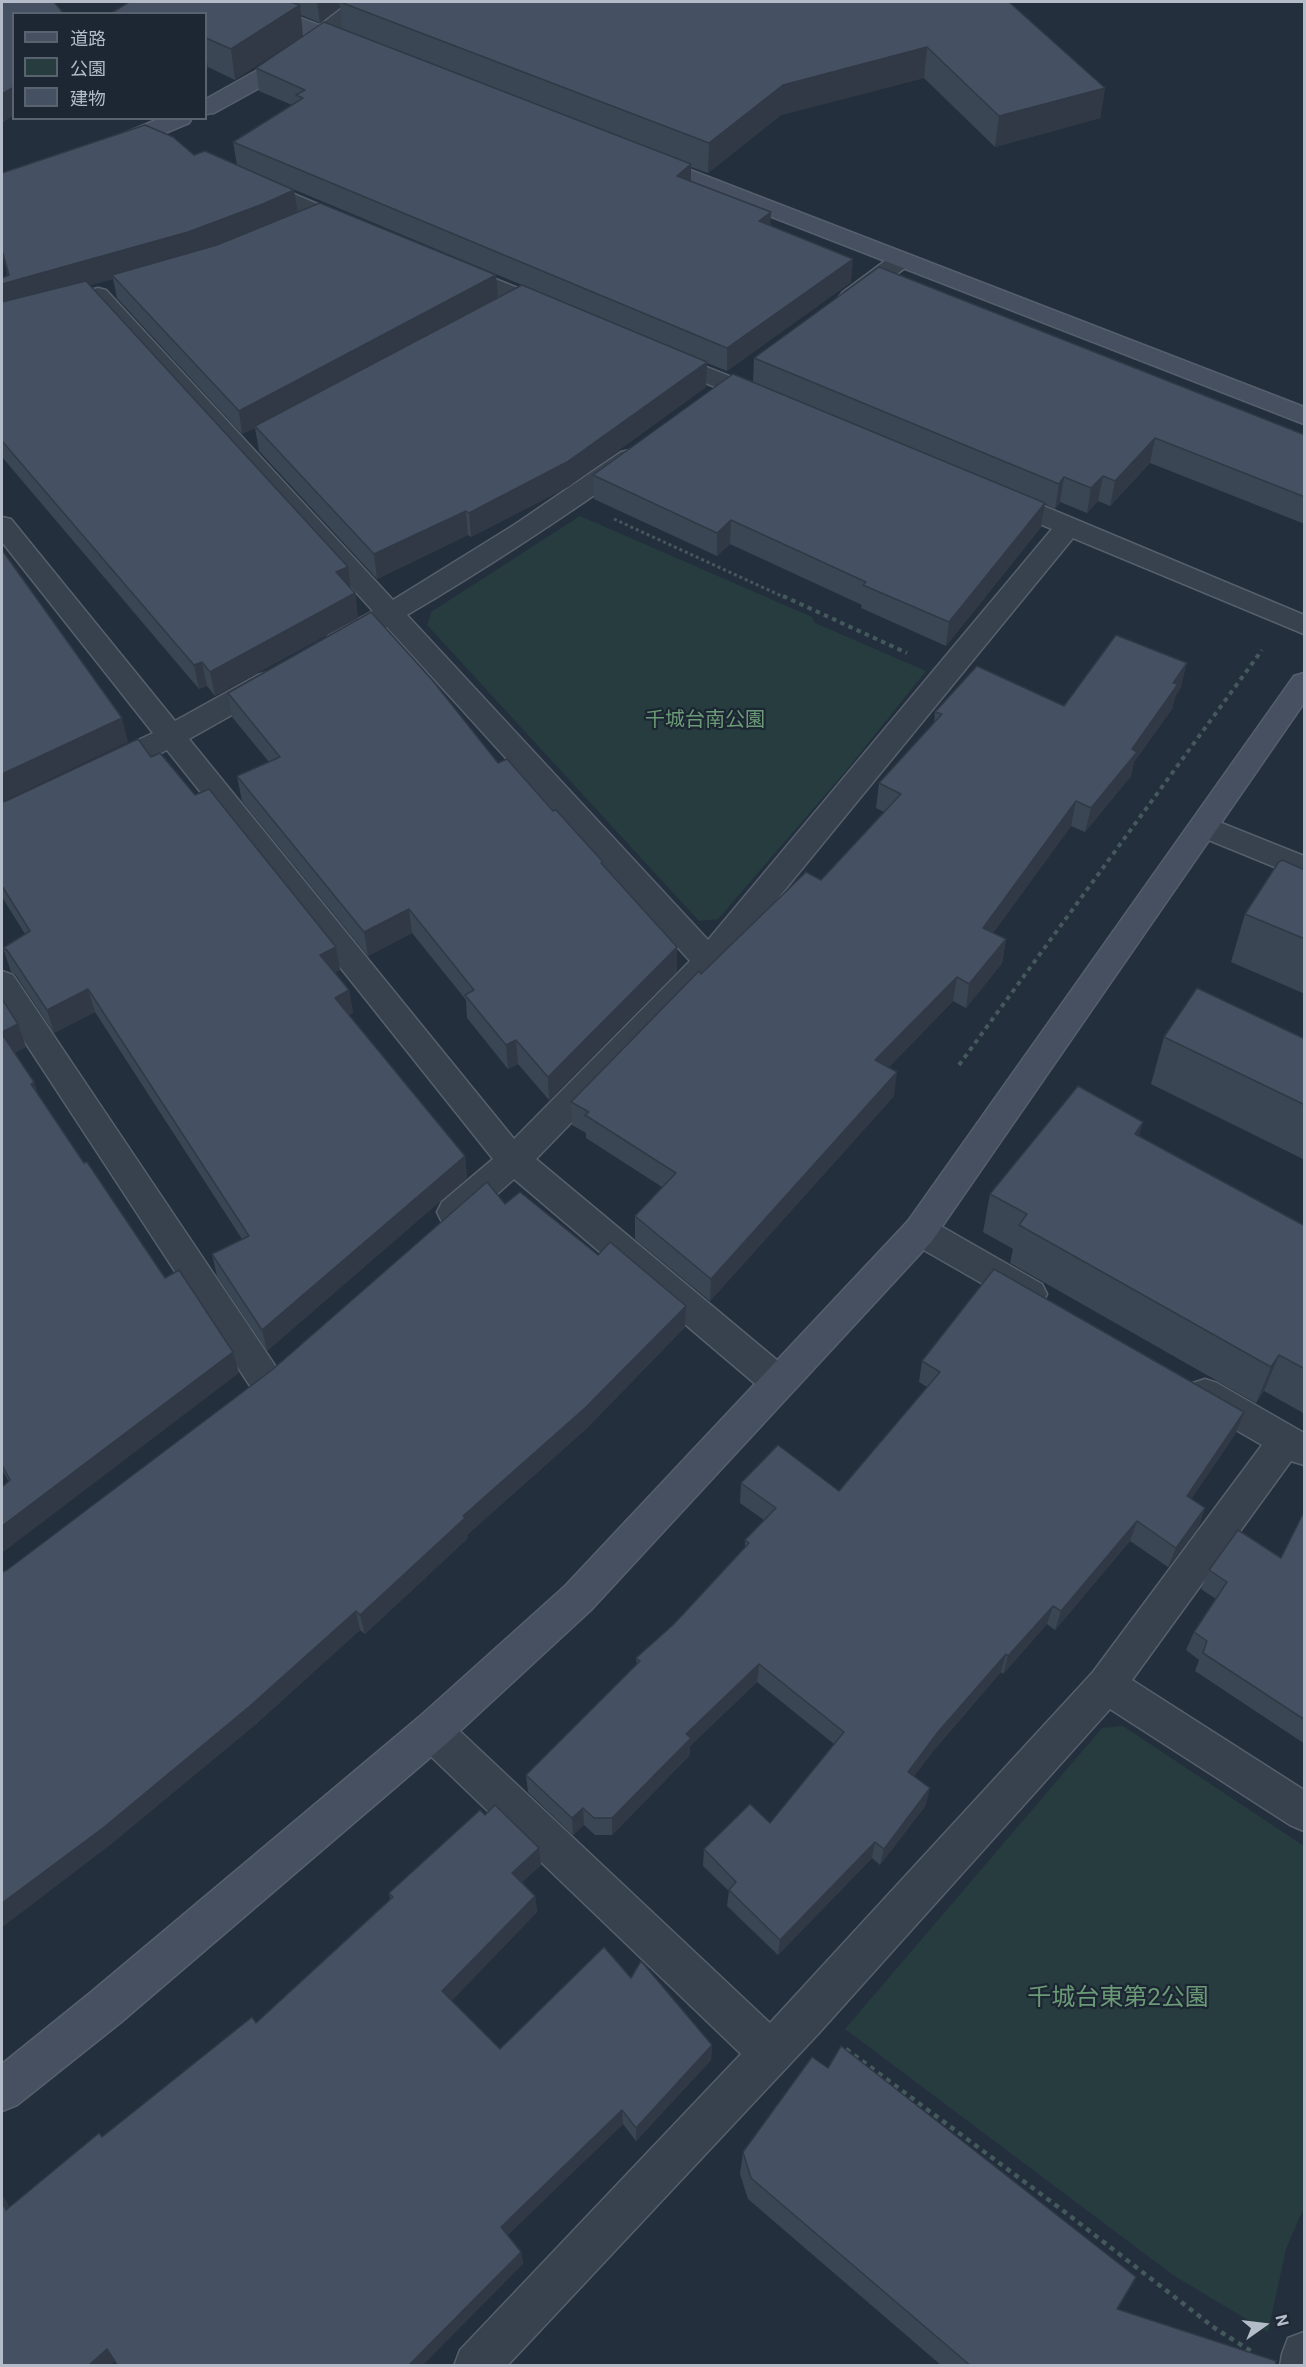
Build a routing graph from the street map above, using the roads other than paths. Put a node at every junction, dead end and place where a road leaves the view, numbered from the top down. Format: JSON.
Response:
{"nodes":[{"id":1,"x":242,"y":2,"type":"edge"},
{"id":2,"x":362,"y":2,"type":"edge"},
{"id":3,"x":323,"y":34,"type":"junction"},
{"id":4,"x":370,"y":53,"type":"edge"},
{"id":5,"x":207,"y":107,"type":"edge"},
{"id":6,"x":177,"y":120,"type":"edge"},
{"id":7,"x":143,"y":135,"type":"junction"},
{"id":8,"x":175,"y":149,"type":"edge"},
{"id":9,"x":625,"y":152,"type":"edge"},
{"id":10,"x":90,"y":154,"type":"edge"},
{"id":11,"x":238,"y":177,"type":"edge"},
{"id":12,"x":364,"y":232,"type":"edge"},
{"id":13,"x":901,"y":260,"type":"junction"},
{"id":14,"x":438,"y":262,"type":"edge"},
{"id":15,"x":99,"y":294,"type":"edge"},
{"id":16,"x":522,"y":298,"type":"junction"},
{"id":17,"x":830,"y":312,"type":"edge"},
{"id":18,"x":490,"y":314,"type":"edge"},
{"id":19,"x":566,"y":316,"type":"edge"},
{"id":20,"x":642,"y":348,"type":"edge"},
{"id":21,"x":757,"y":365,"type":"dead end"},
{"id":22,"x":720,"y":392,"type":"junction"},
{"id":23,"x":784,"y":408,"type":"edge"},
{"id":24,"x":1305,"y":416,"type":"edge"},
{"id":25,"x":654,"y":440,"type":"edge"},
{"id":26,"x":981,"y":490,"type":"edge"},
{"id":27,"x":2,"y":525,"type":"edge"},
{"id":28,"x":1069,"y":526,"type":"junction"},
{"id":29,"x":392,"y":613,"type":"junction"},
{"id":30,"x":1295,"y":621,"type":"edge"},
{"id":31,"x":322,"y":652,"type":"edge"},
{"id":32,"x":291,"y":669,"type":"edge"},
{"id":33,"x":1305,"y":683,"type":"edge"},
{"id":34,"x":170,"y":736,"type":"junction"},
{"id":35,"x":86,"y":776,"type":"edge"},
{"id":36,"x":1204,"y":827,"type":"junction"},
{"id":37,"x":1305,"y":868,"type":"edge"},
{"id":38,"x":709,"y":961,"type":"junction"},
{"id":39,"x":2,"y":983,"type":"edge"},
{"id":40,"x":513,"y":1161,"type":"junction"},
{"id":41,"x":433,"y":1230,"type":"edge"},
{"id":42,"x":920,"y":1231,"type":"junction"},
{"id":43,"x":1052,"y":1306,"type":"edge"},
{"id":44,"x":1174,"y":1376,"type":"edge"},
{"id":45,"x":263,"y":1377,"type":"edge"},
{"id":46,"x":778,"y":1382,"type":"junction"},
{"id":47,"x":1295,"y":1446,"type":"edge"},
{"id":48,"x":1106,"y":1685,"type":"junction"},
{"id":49,"x":432,"y":1731,"type":"junction"},
{"id":50,"x":1305,"y":1812,"type":"edge"},
{"id":51,"x":771,"y":2053,"type":"junction"},
{"id":52,"x":2,"y":2090,"type":"edge"},
{"id":53,"x":1305,"y":2354,"type":"edge"},
{"id":54,"x":476,"y":2366,"type":"edge"},
{"id":55,"x":1302,"y":2366,"type":"edge"}],
"edges":[{"from":1,"to":3,"type":"street"},
{"from":2,"to":3,"type":"street"},
{"from":3,"to":4,"type":"street"},
{"from":3,"to":5,"type":"street"},
{"from":6,"to":7,"type":"street"},
{"from":7,"to":8,"type":"street"},
{"from":7,"to":10,"type":"street"},
{"from":9,"to":13,"type":"street"},
{"from":11,"to":12,"type":"street"},
{"from":13,"to":17,"type":"street"},
{"from":13,"to":24,"type":"street"},
{"from":14,"to":16,"type":"street"},
{"from":15,"to":29,"type":"street"},
{"from":16,"to":18,"type":"street"},
{"from":16,"to":19,"type":"street"},
{"from":20,"to":22,"type":"street"},
{"from":21,"to":22,"type":"street"},
{"from":22,"to":23,"type":"street"},
{"from":25,"to":29,"type":"street"},
{"from":26,"to":28,"type":"street"},
{"from":27,"to":34,"type":"street"},
{"from":28,"to":30,"type":"street"},
{"from":28,"to":38,"type":"street"},
{"from":29,"to":31,"type":"street"},
{"from":29,"to":38,"type":"street"},
{"from":32,"to":34,"type":"street"},
{"from":33,"to":36,"type":"street"},
{"from":34,"to":35,"type":"street"},
{"from":34,"to":40,"type":"street"},
{"from":36,"to":37,"type":"street"},
{"from":36,"to":42,"type":"street"},
{"from":38,"to":40,"type":"street"},
{"from":39,"to":45,"type":"street"},
{"from":40,"to":41,"type":"street"},
{"from":40,"to":46,"type":"street"},
{"from":42,"to":43,"type":"street"},
{"from":42,"to":46,"type":"street"},
{"from":44,"to":47,"type":"street"},
{"from":46,"to":49,"type":"street"},
{"from":47,"to":48,"type":"street"},
{"from":48,"to":50,"type":"street"},
{"from":48,"to":51,"type":"street"},
{"from":49,"to":51,"type":"street"},
{"from":49,"to":52,"type":"street"},
{"from":51,"to":54,"type":"street"},
{"from":53,"to":55,"type":"street"}]}
